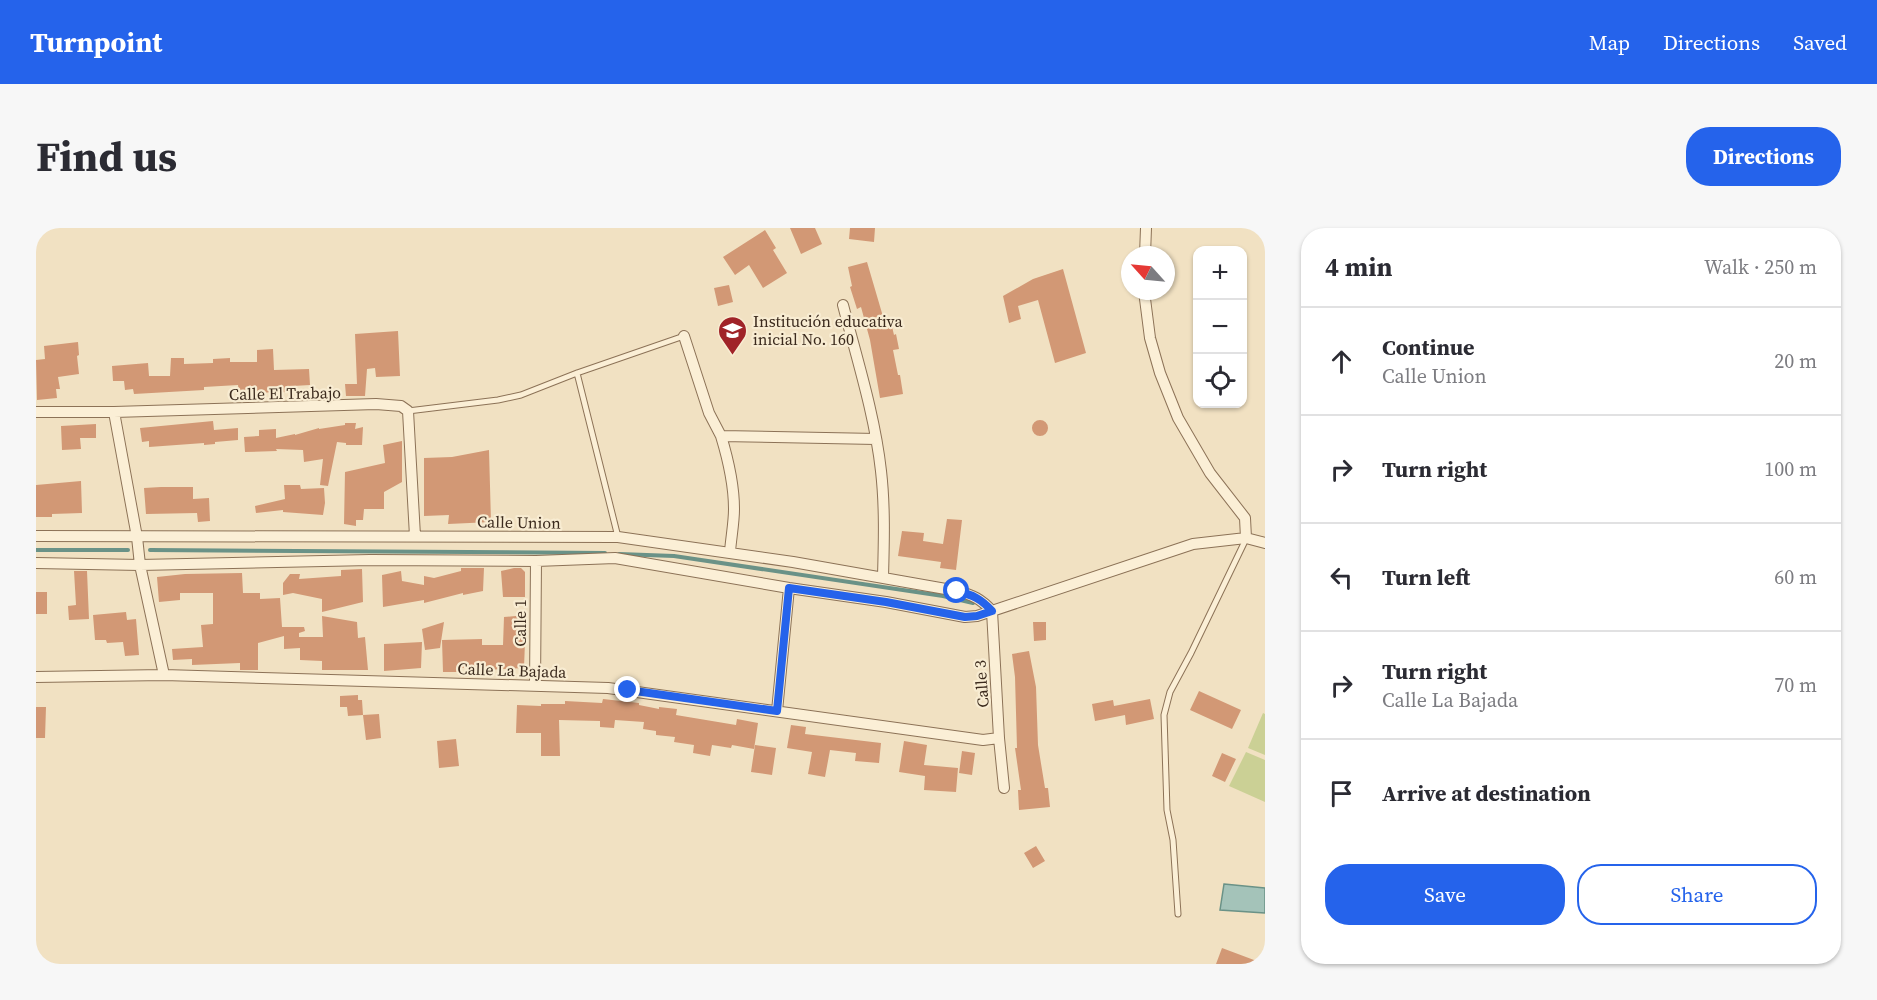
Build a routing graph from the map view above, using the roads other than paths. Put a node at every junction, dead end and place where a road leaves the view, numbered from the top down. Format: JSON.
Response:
{"nodes":[{"id":1,"x":1146,"y":228,"type":"edge"},
{"id":2,"x":1145,"y":246,"type":"edge"},
{"id":3,"x":1145,"y":300,"type":"edge"},
{"id":4,"x":843,"y":305,"type":"dead end"},
{"id":5,"x":684,"y":336,"type":"joint"},
{"id":6,"x":577,"y":373,"type":"junction"},
{"id":7,"x":408,"y":411,"type":"junction"},
{"id":8,"x":36,"y":412,"type":"edge"},
{"id":9,"x":114,"y":412,"type":"junction"},
{"id":10,"x":721,"y":435,"type":"junction"},
{"id":11,"x":876,"y":439,"type":"junction"},
{"id":12,"x":36,"y":536,"type":"edge"},
{"id":13,"x":415,"y":536,"type":"junction"},
{"id":14,"x":137,"y":537,"type":"junction"},
{"id":15,"x":618,"y":537,"type":"junction"},
{"id":16,"x":1246,"y":538,"type":"junction"},
{"id":17,"x":1265,"y":543,"type":"edge"},
{"id":18,"x":730,"y":552,"type":"junction"},
{"id":19,"x":536,"y":561,"type":"junction"},
{"id":20,"x":36,"y":563,"type":"edge"},
{"id":21,"x":140,"y":565,"type":"junction"},
{"id":22,"x":883,"y":577,"type":"junction"},
{"id":23,"x":789,"y":588,"type":"junction"},
{"id":24,"x":992,"y":611,"type":"junction"},
{"id":25,"x":164,"y":675,"type":"junction"},
{"id":26,"x":36,"y":677,"type":"edge"},
{"id":27,"x":535,"y":686,"type":"junction"},
{"id":28,"x":777,"y":711,"type":"junction"},
{"id":29,"x":999,"y":738,"type":"junction"},
{"id":30,"x":1004,"y":788,"type":"dead end"},
{"id":31,"x":1178,"y":914,"type":"dead end"}],
"edges":[{"from":1,"to":2,"type":"street"},
{"from":3,"to":16,"type":"street"},
{"from":4,"to":11,"type":"street"},
{"from":5,"to":6,"type":"lane"},
{"from":5,"to":10,"type":"street"},
{"from":6,"to":7,"type":"lane"},
{"from":6,"to":15,"type":"lane"},
{"from":7,"to":9,"type":"street","name":"Calle El Trabajo"},
{"from":7,"to":13,"type":"street"},
{"from":8,"to":9,"type":"street","name":"Calle El Trabajo"},
{"from":9,"to":14,"type":"street"},
{"from":10,"to":11,"type":"street"},
{"from":10,"to":18,"type":"street"},
{"from":11,"to":22,"type":"street"},
{"from":12,"to":14,"type":"street","name":"Calle Union"},
{"from":13,"to":14,"type":"street","name":"Calle Union"},
{"from":13,"to":15,"type":"street","name":"Calle Union"},
{"from":14,"to":21,"type":"street"},
{"from":15,"to":18,"type":"street","name":"Calle Union"},
{"from":16,"to":17,"type":"street"},
{"from":16,"to":24,"type":"street"},
{"from":16,"to":31,"type":"lane"},
{"from":18,"to":22,"type":"street","name":"Calle Union"},
{"from":19,"to":21,"type":"street"},
{"from":19,"to":23,"type":"street"},
{"from":19,"to":27,"type":"street","name":"Calle 1"},
{"from":20,"to":21,"type":"street"},
{"from":21,"to":25,"type":"street"},
{"from":22,"to":24,"type":"street","name":"Calle Union"},
{"from":23,"to":24,"type":"street"},
{"from":23,"to":28,"type":"street"},
{"from":24,"to":29,"type":"street","name":"Calle 3"},
{"from":25,"to":26,"type":"street","name":"Calle La Bajada"},
{"from":25,"to":27,"type":"street","name":"Calle La Bajada"},
{"from":27,"to":28,"type":"street","name":"Calle La Bajada"},
{"from":28,"to":29,"type":"street","name":"Calle La Bajada"},
{"from":29,"to":30,"type":"street","name":"Calle 3"}]}
